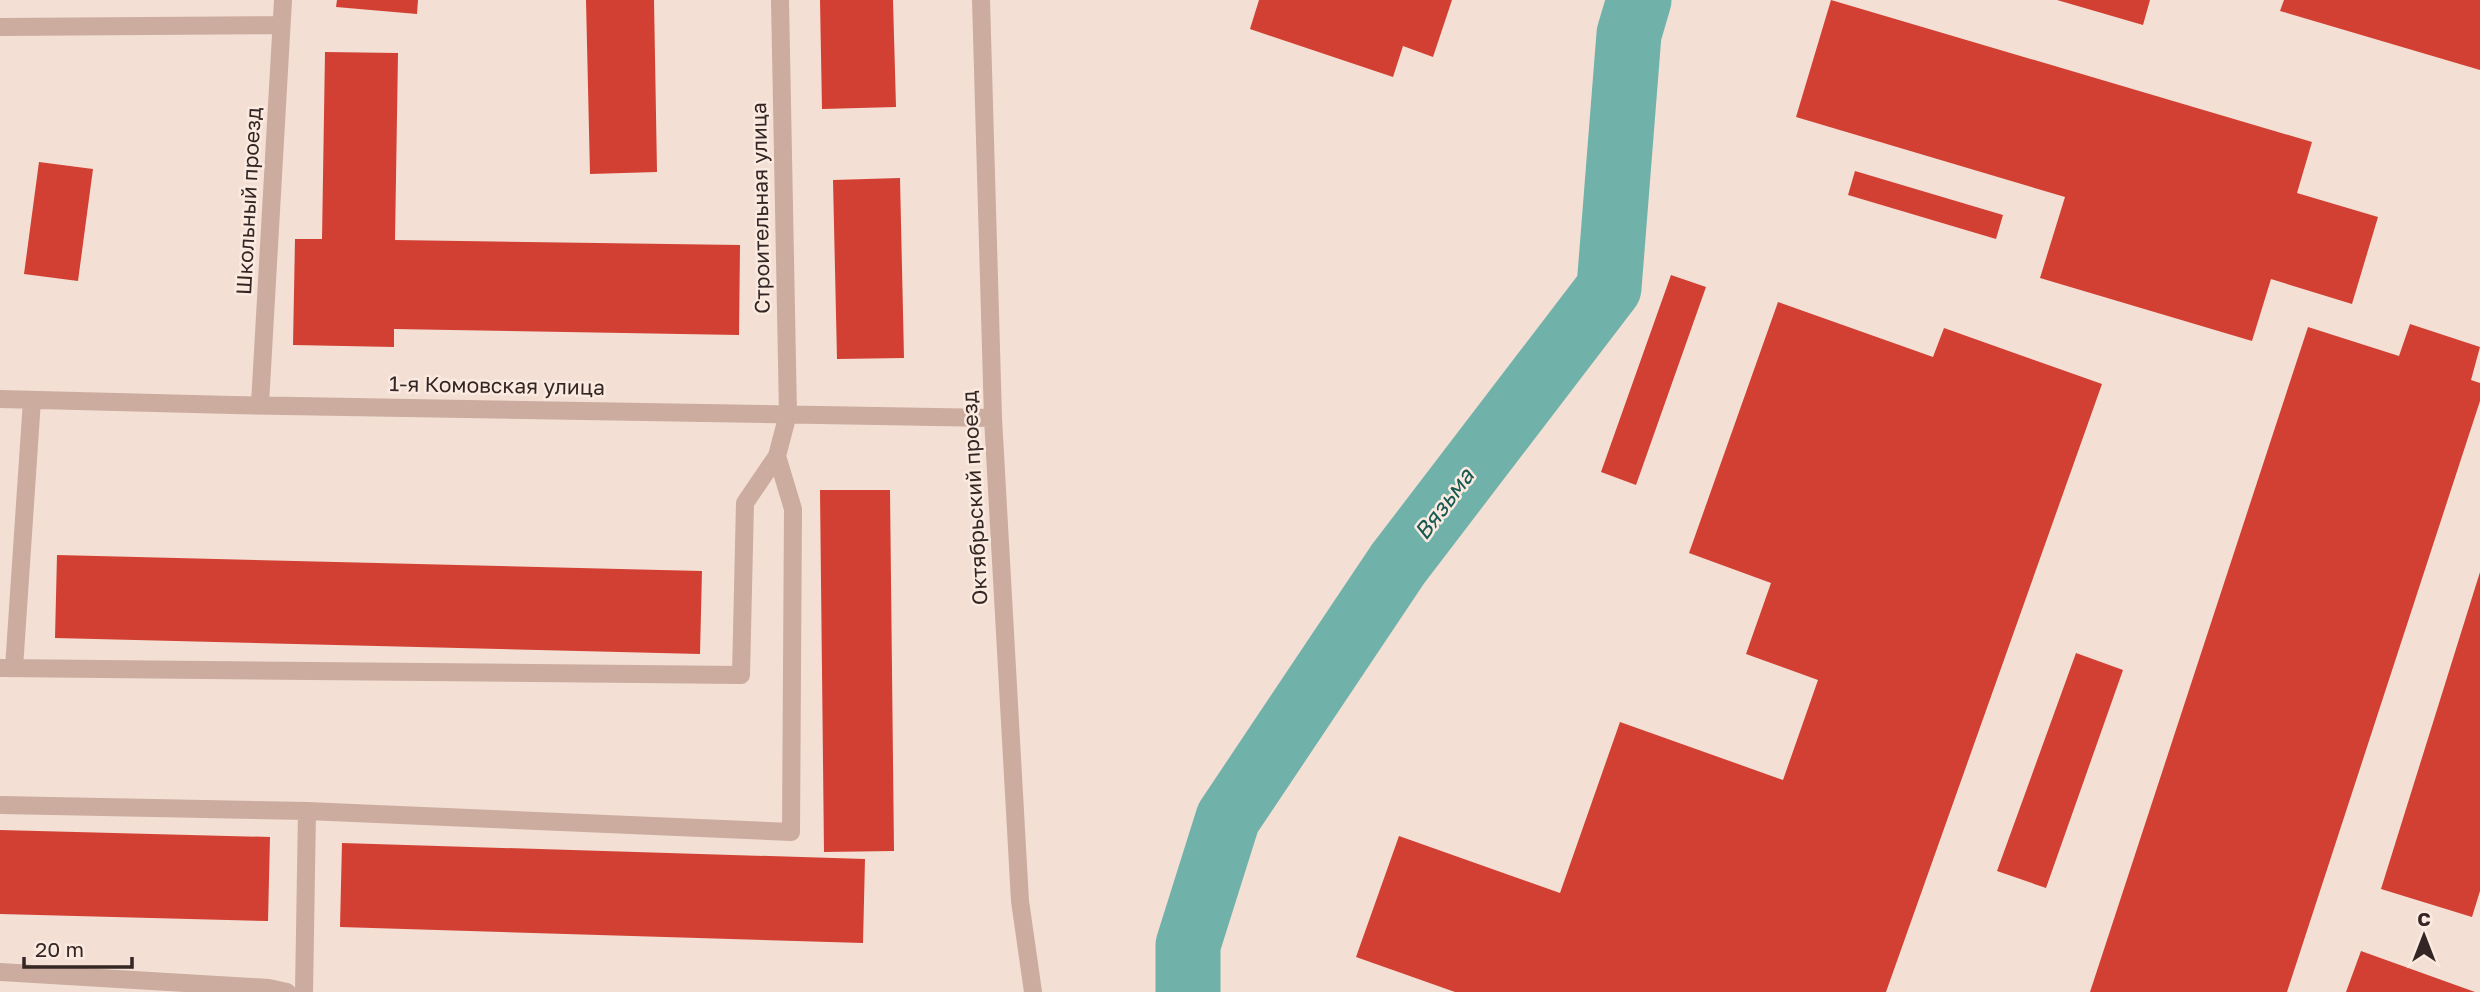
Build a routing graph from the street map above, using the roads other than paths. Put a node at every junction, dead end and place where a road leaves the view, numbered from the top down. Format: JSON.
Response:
{"nodes":[{"id":1,"x":284,"y":0,"type":"edge"},
{"id":2,"x":780,"y":0,"type":"edge"},
{"id":3,"x":981,"y":0,"type":"edge"},
{"id":4,"x":281,"y":24,"type":"junction"},
{"id":5,"x":0,"y":27,"type":"edge"},
{"id":6,"x":0,"y":399,"type":"edge"},
{"id":7,"x":32,"y":400,"type":"junction"},
{"id":8,"x":260,"y":404,"type":"junction"},
{"id":9,"x":788,"y":414,"type":"junction"},
{"id":10,"x":993,"y":418,"type":"junction"},
{"id":11,"x":777,"y":456,"type":"junction"},
{"id":12,"x":7,"y":668,"type":"edge"},
{"id":13,"x":0,"y":805,"type":"edge"},
{"id":14,"x":307,"y":811,"type":"junction"},
{"id":15,"x":0,"y":972,"type":"edge"},
{"id":16,"x":287,"y":992,"type":"edge"},
{"id":17,"x":304,"y":992,"type":"edge"},
{"id":18,"x":1033,"y":992,"type":"edge"}],
"edges":[{"from":1,"to":4,"type":"street","name":"Школьный проезд"},
{"from":2,"to":9,"type":"street","name":"Строительная улица"},
{"from":3,"to":10,"type":"street","name":"Октябрьский проезд"},
{"from":4,"to":5,"type":"street"},
{"from":4,"to":8,"type":"street","name":"Школьный проезд"},
{"from":6,"to":7,"type":"street","name":"1-я Комовская улица"},
{"from":7,"to":8,"type":"street","name":"1-я Комовская улица"},
{"from":7,"to":12,"type":"street"},
{"from":8,"to":9,"type":"street","name":"1-я Комовская улица"},
{"from":9,"to":10,"type":"street","name":"1-я Комовская улица"},
{"from":9,"to":11,"type":"street","name":"Строительная улица"},
{"from":10,"to":18,"type":"street","name":"Октябрьский проезд"},
{"from":11,"to":12,"type":"street"},
{"from":11,"to":14,"type":"street"},
{"from":13,"to":14,"type":"street"},
{"from":14,"to":17,"type":"street"},
{"from":15,"to":16,"type":"street"}]}
